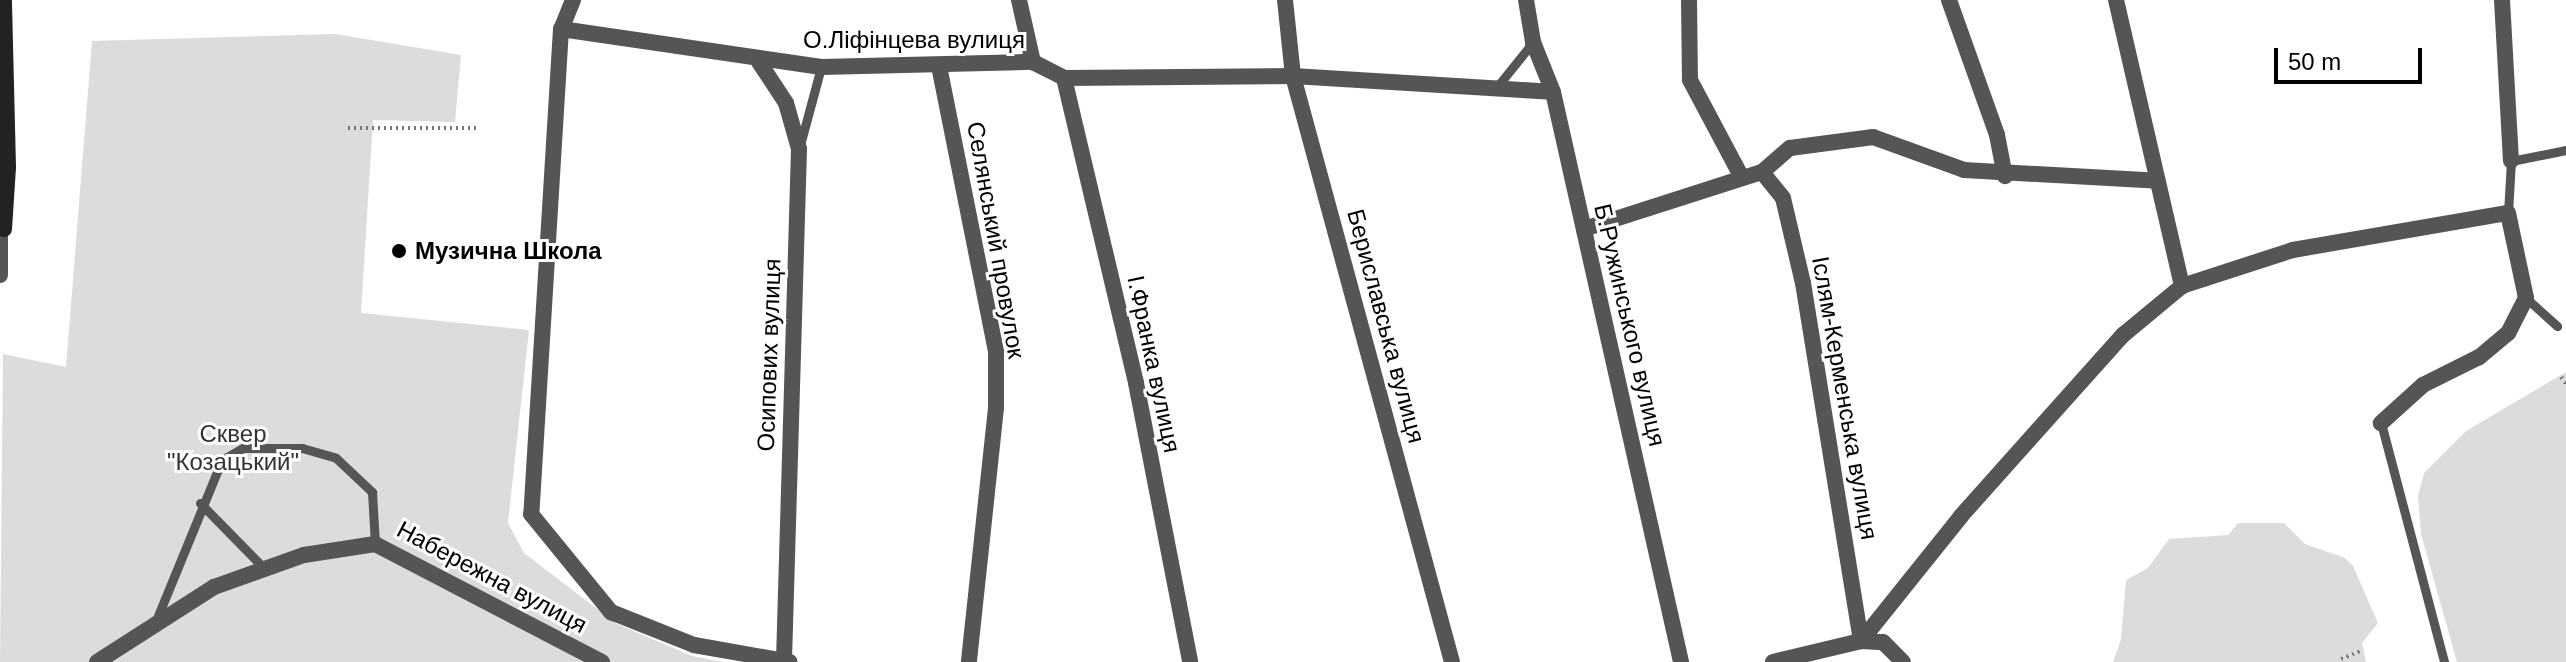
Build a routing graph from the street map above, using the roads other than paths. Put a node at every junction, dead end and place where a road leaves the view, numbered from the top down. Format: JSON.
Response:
{"nodes":[{"id":1,"x":4,"y":0,"type":"edge"},
{"id":2,"x":573,"y":0,"type":"edge"},
{"id":3,"x":1019,"y":0,"type":"edge"},
{"id":4,"x":1285,"y":0,"type":"edge"},
{"id":5,"x":1526,"y":0,"type":"edge"},
{"id":6,"x":1689,"y":0,"type":"edge"},
{"id":7,"x":1949,"y":0,"type":"edge"},
{"id":8,"x":2116,"y":0,"type":"edge"},
{"id":9,"x":2502,"y":0,"type":"edge"},
{"id":10,"x":561,"y":29,"type":"junction"},
{"id":11,"x":1533,"y":42,"type":"junction"},
{"id":12,"x":759,"y":62,"type":"junction"},
{"id":13,"x":1033,"y":62,"type":"junction"},
{"id":14,"x":939,"y":66,"type":"junction"},
{"id":15,"x":821,"y":67,"type":"junction"},
{"id":16,"x":1293,"y":76,"type":"junction"},
{"id":17,"x":1064,"y":78,"type":"junction"},
{"id":18,"x":1496,"y":88,"type":"junction"},
{"id":19,"x":1553,"y":92,"type":"junction"},
{"id":20,"x":799,"y":149,"type":"junction"},
{"id":21,"x":2566,"y":150,"type":"edge"},
{"id":22,"x":2511,"y":161,"type":"junction"},
{"id":23,"x":4,"y":167,"type":"edge"},
{"id":24,"x":1762,"y":172,"type":"junction"},
{"id":25,"x":2005,"y":176,"type":"junction"},
{"id":26,"x":1742,"y":178,"type":"junction"},
{"id":27,"x":2158,"y":181,"type":"junction"},
{"id":28,"x":2508,"y":213,"type":"junction"},
{"id":29,"x":2,"y":229,"type":"edge"},
{"id":30,"x":1584,"y":229,"type":"junction"},
{"id":31,"x":0,"y":275,"type":"edge"},
{"id":32,"x":2182,"y":286,"type":"junction"},
{"id":33,"x":2526,"y":298,"type":"junction"},
{"id":34,"x":2557,"y":326,"type":"dead end"},
{"id":35,"x":2381,"y":423,"type":"joint"},
{"id":36,"x":200,"y":503,"type":"junction"},
{"id":37,"x":375,"y":544,"type":"junction"},
{"id":38,"x":263,"y":567,"type":"junction"},
{"id":39,"x":155,"y":623,"type":"junction"},
{"id":40,"x":1861,"y":641,"type":"junction"},
{"id":41,"x":787,"y":661,"type":"edge"},
{"id":42,"x":97,"y":662,"type":"edge"},
{"id":43,"x":602,"y":662,"type":"edge"},
{"id":44,"x":969,"y":662,"type":"edge"},
{"id":45,"x":1190,"y":662,"type":"edge"},
{"id":46,"x":1452,"y":662,"type":"edge"},
{"id":47,"x":1681,"y":662,"type":"edge"},
{"id":48,"x":1773,"y":662,"type":"edge"},
{"id":49,"x":1903,"y":662,"type":"edge"},
{"id":50,"x":2444,"y":662,"type":"edge"}],
"edges":[{"from":1,"to":23,"type":"street"},
{"from":2,"to":10,"type":"street"},
{"from":3,"to":13,"type":"street"},
{"from":4,"to":16,"type":"street","name":"Бериславська вулиця"},
{"from":5,"to":11,"type":"street","name":"Б.Ружинського вулиця"},
{"from":6,"to":26,"type":"street"},
{"from":7,"to":25,"type":"street"},
{"from":8,"to":27,"type":"street"},
{"from":9,"to":22,"type":"street"},
{"from":10,"to":12,"type":"street","name":"О.Ліфінцева вулиця"},
{"from":10,"to":41,"type":"street"},
{"from":11,"to":18,"type":"lane"},
{"from":11,"to":19,"type":"street","name":"Б.Ружинського вулиця"},
{"from":12,"to":15,"type":"street","name":"О.Ліфінцева вулиця"},
{"from":12,"to":20,"type":"street","name":"Осипових вулиця"},
{"from":13,"to":14,"type":"street","name":"О.Ліфінцева вулиця"},
{"from":13,"to":17,"type":"street","name":"О.Ліфінцева вулиця"},
{"from":14,"to":15,"type":"street","name":"О.Ліфінцева вулиця"},
{"from":14,"to":44,"type":"street","name":"Селянський провулок"},
{"from":15,"to":20,"type":"lane"},
{"from":16,"to":17,"type":"street","name":"О.Ліфінцева вулиця"},
{"from":16,"to":18,"type":"street","name":"О.Ліфінцева вулиця"},
{"from":16,"to":46,"type":"street","name":"Бериславська вулиця"},
{"from":17,"to":45,"type":"street","name":"І.Франка вулиця"},
{"from":18,"to":19,"type":"street","name":"О.Ліфінцева вулиця"},
{"from":19,"to":30,"type":"street","name":"Б.Ружинського вулиця"},
{"from":20,"to":41,"type":"street","name":"Осипових вулиця"},
{"from":21,"to":22,"type":"lane"},
{"from":22,"to":28,"type":"lane"},
{"from":23,"to":29,"type":"street"},
{"from":24,"to":25,"type":"street"},
{"from":24,"to":26,"type":"street"},
{"from":24,"to":40,"type":"street","name":"Іслям-Керменська вулиця"},
{"from":25,"to":27,"type":"street"},
{"from":26,"to":30,"type":"street"},
{"from":27,"to":32,"type":"street"},
{"from":28,"to":32,"type":"street"},
{"from":28,"to":33,"type":"street"},
{"from":29,"to":31,"type":"street"},
{"from":30,"to":47,"type":"street","name":"Б.Ружинського вулиця"},
{"from":32,"to":40,"type":"street"},
{"from":33,"to":34,"type":"lane"},
{"from":33,"to":35,"type":"street"},
{"from":35,"to":50,"type":"lane"},
{"from":36,"to":37,"type":"lane"},
{"from":36,"to":38,"type":"lane"},
{"from":36,"to":39,"type":"lane"},
{"from":37,"to":38,"type":"street","name":"Набережна вулиця"},
{"from":37,"to":43,"type":"street","name":"Набережна вулиця"},
{"from":38,"to":39,"type":"street","name":"Набережна вулиця"},
{"from":39,"to":42,"type":"street","name":"Набережна вулиця"},
{"from":40,"to":48,"type":"street"},
{"from":40,"to":49,"type":"street"}]}
